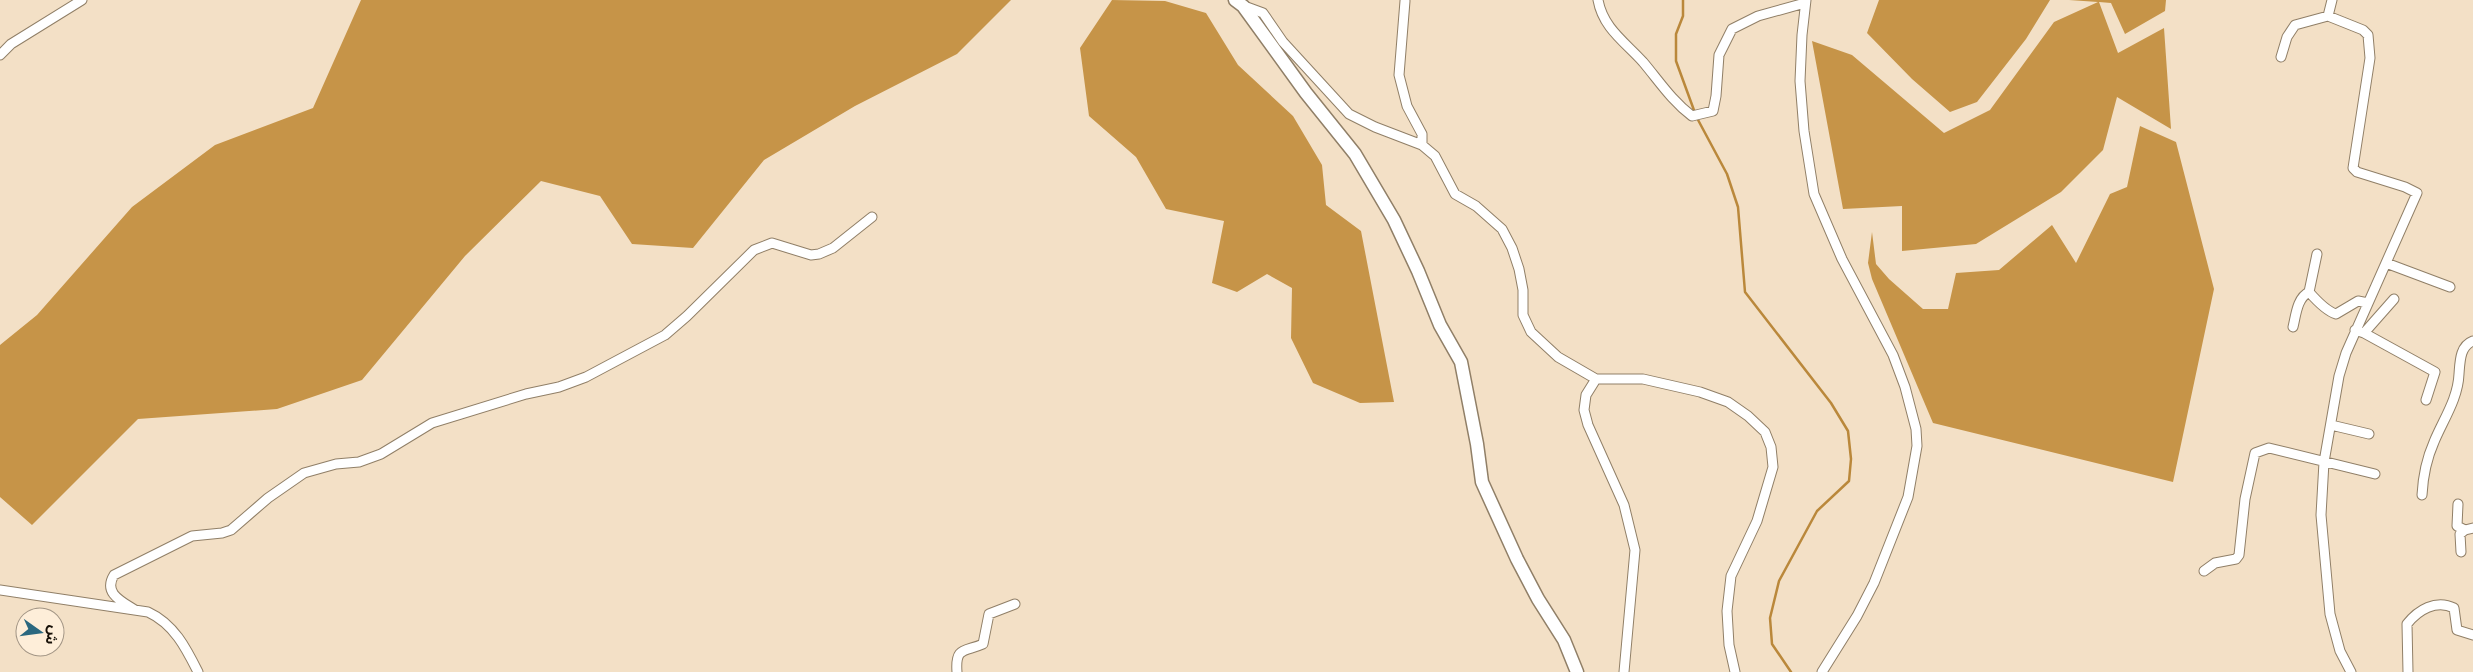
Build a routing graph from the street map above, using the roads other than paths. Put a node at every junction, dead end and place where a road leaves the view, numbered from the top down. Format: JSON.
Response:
{"nodes":[{"id":1,"x":82,"y":0,"type":"edge"},
{"id":2,"x":1405,"y":0,"type":"edge"},
{"id":3,"x":1598,"y":0,"type":"edge"},
{"id":4,"x":2332,"y":0,"type":"edge"},
{"id":5,"x":1805,"y":2,"type":"edge"},
{"id":6,"x":1239,"y":3,"type":"edge"},
{"id":7,"x":2328,"y":16,"type":"junction"},
{"id":8,"x":0,"y":55,"type":"edge"},
{"id":9,"x":2281,"y":57,"type":"dead end"},
{"id":10,"x":1422,"y":144,"type":"junction"},
{"id":11,"x":872,"y":217,"type":"dead end"},
{"id":12,"x":2317,"y":254,"type":"dead end"},
{"id":13,"x":2386,"y":263,"type":"junction"},
{"id":14,"x":2450,"y":287,"type":"dead end"},
{"id":15,"x":2309,"y":292,"type":"junction"},
{"id":16,"x":2394,"y":299,"type":"dead end"},
{"id":17,"x":2368,"y":304,"type":"junction"},
{"id":18,"x":2293,"y":326,"type":"dead end"},
{"id":19,"x":2355,"y":330,"type":"junction"},
{"id":20,"x":2364,"y":333,"type":"junction"},
{"id":21,"x":2473,"y":340,"type":"edge"},
{"id":22,"x":1596,"y":379,"type":"junction"},
{"id":23,"x":2426,"y":400,"type":"dead end"},
{"id":24,"x":2332,"y":425,"type":"junction"},
{"id":25,"x":2369,"y":434,"type":"dead end"},
{"id":26,"x":2324,"y":462,"type":"junction"},
{"id":27,"x":2375,"y":474,"type":"dead end"},
{"id":28,"x":2422,"y":495,"type":"dead end"},
{"id":29,"x":2458,"y":504,"type":"dead end"},
{"id":30,"x":2469,"y":529,"type":"edge"},
{"id":31,"x":2461,"y":552,"type":"dead end"},
{"id":32,"x":2204,"y":571,"type":"dead end"},
{"id":33,"x":0,"y":590,"type":"edge"},
{"id":34,"x":1015,"y":604,"type":"dead end"},
{"id":35,"x":135,"y":610,"type":"junction"},
{"id":36,"x":2473,"y":635,"type":"edge"},
{"id":37,"x":198,"y":672,"type":"edge"},
{"id":38,"x":957,"y":672,"type":"edge"},
{"id":39,"x":1577,"y":672,"type":"edge"},
{"id":40,"x":1624,"y":672,"type":"edge"},
{"id":41,"x":1734,"y":672,"type":"edge"},
{"id":42,"x":1822,"y":672,"type":"edge"},
{"id":43,"x":2351,"y":672,"type":"edge"},
{"id":44,"x":2408,"y":672,"type":"edge"}],
"edges":[{"from":1,"to":8,"type":"street"},
{"from":2,"to":10,"type":"street"},
{"from":3,"to":5,"type":"street"},
{"from":4,"to":7,"type":"street"},
{"from":5,"to":42,"type":"street"},
{"from":6,"to":10,"type":"street"},
{"from":6,"to":39,"type":"main road"},
{"from":7,"to":9,"type":"street"},
{"from":7,"to":13,"type":"street"},
{"from":10,"to":22,"type":"street"},
{"from":11,"to":35,"type":"street"},
{"from":12,"to":15,"type":"street"},
{"from":13,"to":14,"type":"street"},
{"from":13,"to":17,"type":"street"},
{"from":15,"to":17,"type":"street"},
{"from":15,"to":18,"type":"street"},
{"from":16,"to":20,"type":"street"},
{"from":17,"to":19,"type":"street"},
{"from":19,"to":20,"type":"street"},
{"from":19,"to":24,"type":"street"},
{"from":20,"to":23,"type":"street"},
{"from":21,"to":28,"type":"street"},
{"from":22,"to":40,"type":"street"},
{"from":22,"to":41,"type":"street"},
{"from":24,"to":25,"type":"street"},
{"from":24,"to":26,"type":"street"},
{"from":26,"to":27,"type":"street"},
{"from":26,"to":32,"type":"street"},
{"from":26,"to":43,"type":"street"},
{"from":29,"to":30,"type":"street"},
{"from":30,"to":31,"type":"street"},
{"from":33,"to":35,"type":"street"},
{"from":34,"to":38,"type":"street"},
{"from":35,"to":37,"type":"street"},
{"from":36,"to":44,"type":"street"}]}
